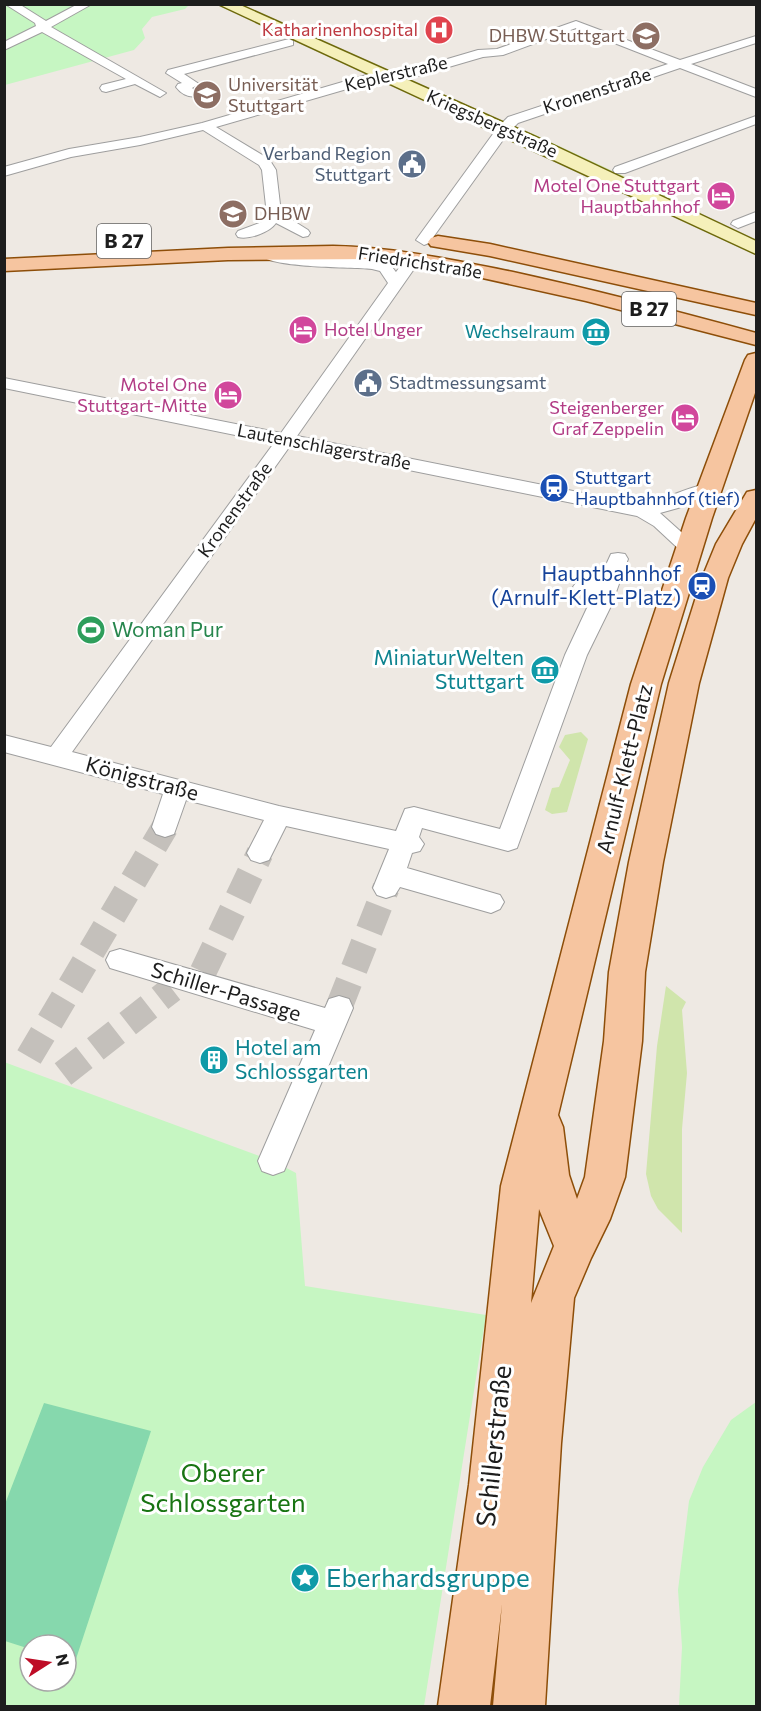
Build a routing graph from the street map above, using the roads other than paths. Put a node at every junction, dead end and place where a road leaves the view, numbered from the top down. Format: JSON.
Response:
{"nodes":[{"id":1,"x":10,"y":4,"type":"edge"},
{"id":2,"x":87,"y":4,"type":"edge"},
{"id":3,"x":225,"y":4,"type":"edge"},
{"id":4,"x":244,"y":4,"type":"edge"},
{"id":5,"x":42,"y":27,"type":"junction"},
{"id":6,"x":756,"y":39,"type":"edge"},
{"id":7,"x":290,"y":43,"type":"dead end"},
{"id":8,"x":4,"y":47,"type":"edge"},
{"id":9,"x":681,"y":64,"type":"junction"},
{"id":10,"x":163,"y":71,"type":"junction"},
{"id":11,"x":411,"y":74,"type":"junction"},
{"id":12,"x":385,"y":76,"type":"junction"},
{"id":13,"x":132,"y":78,"type":"junction"},
{"id":14,"x":106,"y":88,"type":"dead end"},
{"id":15,"x":756,"y":93,"type":"edge"},
{"id":16,"x":756,"y":120,"type":"edge"},
{"id":17,"x":508,"y":125,"type":"junction"},
{"id":18,"x":204,"y":126,"type":"junction"},
{"id":19,"x":620,"y":170,"type":"junction"},
{"id":20,"x":4,"y":172,"type":"edge"},
{"id":21,"x":274,"y":215,"type":"junction"},
{"id":22,"x":756,"y":216,"type":"edge"},
{"id":23,"x":738,"y":224,"type":"junction"},
{"id":24,"x":317,"y":233,"type":"junction"},
{"id":25,"x":756,"y":233,"type":"edge"},
{"id":26,"x":243,"y":234,"type":"junction"},
{"id":27,"x":221,"y":235,"type":"dead end"},
{"id":28,"x":177,"y":238,"type":"dead end"},
{"id":29,"x":424,"y":240,"type":"junction"},
{"id":30,"x":465,"y":246,"type":"junction"},
{"id":31,"x":756,"y":248,"type":"edge"},
{"id":32,"x":4,"y":249,"type":"edge"},
{"id":33,"x":292,"y":253,"type":"junction"},
{"id":34,"x":268,"y":255,"type":"junction"},
{"id":35,"x":413,"y":259,"type":"junction"},
{"id":36,"x":4,"y":265,"type":"edge"},
{"id":37,"x":396,"y":282,"type":"junction"},
{"id":38,"x":756,"y":309,"type":"edge"},
{"id":39,"x":708,"y":325,"type":"junction"},
{"id":40,"x":756,"y":339,"type":"edge"},
{"id":41,"x":755,"y":364,"type":"edge"},
{"id":42,"x":4,"y":383,"type":"edge"},
{"id":43,"x":751,"y":393,"type":"edge"},
{"id":44,"x":285,"y":440,"type":"junction"},
{"id":45,"x":710,"y":488,"type":"junction"},
{"id":46,"x":756,"y":497,"type":"edge"},
{"id":47,"x":643,"y":511,"type":"junction"},
{"id":48,"x":689,"y":549,"type":"junction"},
{"id":49,"x":618,"y":559,"type":"dead end"},
{"id":50,"x":583,"y":587,"type":"dead end"},
{"id":51,"x":607,"y":600,"type":"junction"},
{"id":52,"x":4,"y":743,"type":"edge"},
{"id":53,"x":56,"y":757,"type":"junction"},
{"id":54,"x":177,"y":789,"type":"junction"},
{"id":55,"x":279,"y":815,"type":"junction"},
{"id":56,"x":165,"y":827,"type":"tunnel mouth"},
{"id":57,"x":260,"y":853,"type":"tunnel mouth"},
{"id":58,"x":399,"y":862,"type":"junction"},
{"id":59,"x":491,"y":902,"type":"dead end"},
{"id":60,"x":120,"y":960,"type":"dead end"},
{"id":61,"x":541,"y":1105,"type":"junction"},
{"id":62,"x":273,"y":1161,"type":"dead end"},
{"id":63,"x":521,"y":1186,"type":"joint"},
{"id":64,"x":575,"y":1245,"type":"junction"},
{"id":65,"x":553,"y":1298,"type":"joint"},
{"id":66,"x":464,"y":1707,"type":"edge"},
{"id":67,"x":519,"y":1707,"type":"edge"}],
"edges":[{"from":1,"to":5,"type":"street"},
{"from":2,"to":5,"type":"street"},
{"from":3,"to":12,"type":"main road","name":"Kriegsbergstraße"},
{"from":4,"to":11,"type":"main road","name":"Kriegsbergstraße"},
{"from":5,"to":8,"type":"street"},
{"from":5,"to":13,"type":"street"},
{"from":6,"to":9,"type":"street","name":"Kronenstraße"},
{"from":7,"to":10,"type":"street"},
{"from":9,"to":11,"type":"street","name":"Keplerstraße"},
{"from":9,"to":15,"type":"street"},
{"from":9,"to":17,"type":"street","name":"Kronenstraße"},
{"from":10,"to":13,"type":"street"},
{"from":10,"to":13,"type":"street"},
{"from":11,"to":12,"type":"street","name":"Keplerstraße"},
{"from":11,"to":17,"type":"main road","name":"Kriegsbergstraße"},
{"from":12,"to":17,"type":"main road","name":"Kriegsbergstraße"},
{"from":12,"to":18,"type":"street","name":"Keplerstraße"},
{"from":13,"to":14,"type":"street"},
{"from":16,"to":19,"type":"street"},
{"from":17,"to":19,"type":"main road","name":"Kriegsbergstraße"},
{"from":17,"to":29,"type":"street"},
{"from":17,"to":31,"type":"main road","name":"Kriegsbergstraße"},
{"from":18,"to":20,"type":"street","name":"Keplerstraße"},
{"from":18,"to":21,"type":"street"},
{"from":19,"to":23,"type":"main road","name":"Kriegsbergstraße"},
{"from":21,"to":24,"type":"street"},
{"from":21,"to":26,"type":"street"},
{"from":22,"to":23,"type":"street"},
{"from":23,"to":25,"type":"main road","name":"Kriegsbergstraße"},
{"from":24,"to":26,"type":"main road","name":"Friedrichstraße","number":"B 27"},
{"from":24,"to":29,"type":"main road","name":"Friedrichstraße","number":"B 27"},
{"from":24,"to":33,"type":"main road"},
{"from":26,"to":27,"type":"main road","name":"Friedrichstraße","number":"B 27"},
{"from":28,"to":32,"type":"main road","number":"B 27"},
{"from":29,"to":30,"type":"main road","name":"Friedrichstraße","number":"B 27"},
{"from":30,"to":35,"type":"main road"},
{"from":30,"to":38,"type":"main road","name":"Friedrichstraße","number":"B 27"},
{"from":33,"to":34,"type":"main road","name":"Friedrichstraße","number":"B 27"},
{"from":33,"to":35,"type":"main road","name":"Friedrichstraße","number":"B 27"},
{"from":34,"to":36,"type":"main road","name":"Friedrichstraße","number":"B 27"},
{"from":34,"to":37,"type":"street"},
{"from":35,"to":37,"type":"street","name":"Kronenstraße"},
{"from":35,"to":39,"type":"main road","name":"Friedrichstraße","number":"B 27"},
{"from":37,"to":44,"type":"street","name":"Kronenstraße"},
{"from":39,"to":40,"type":"main road","name":"Friedrichstraße","number":"B 27"},
{"from":39,"to":41,"type":"main road"},
{"from":41,"to":43,"type":"main road","name":"Arnulf-Klett-Platz"},
{"from":42,"to":44,"type":"street","name":"Lautenschlagerstraße"},
{"from":43,"to":45,"type":"main road","name":"Arnulf-Klett-Platz"},
{"from":44,"to":47,"type":"street","name":"Lautenschlagerstraße"},
{"from":44,"to":53,"type":"street","name":"Kronenstraße"},
{"from":45,"to":47,"type":"street","name":"Lautenschlagerstraße"},
{"from":45,"to":48,"type":"main road","name":"Arnulf-Klett-Platz"},
{"from":46,"to":64,"type":"main road","name":"Arnulf-Klett-Platz"},
{"from":47,"to":48,"type":"street","name":"Lautenschlagerstraße"},
{"from":48,"to":61,"type":"main road","name":"Arnulf-Klett-Platz"},
{"from":49,"to":51,"type":"street"},
{"from":50,"to":51,"type":"street"},
{"from":51,"to":58,"type":"street"},
{"from":52,"to":53,"type":"street","name":"Königstraße"},
{"from":53,"to":54,"type":"street","name":"Königstraße"},
{"from":54,"to":55,"type":"street","name":"Königstraße"},
{"from":54,"to":56,"type":"street"},
{"from":55,"to":57,"type":"street"},
{"from":55,"to":58,"type":"street","name":"Königstraße"},
{"from":58,"to":59,"type":"street","name":"Königstraße"},
{"from":60,"to":62,"type":"street","name":"Schiller-Passage"},
{"from":61,"to":63,"type":"main road","name":"Arnulf-Klett-Platz"},
{"from":61,"to":64,"type":"main road"},
{"from":63,"to":66,"type":"main road","name":"Schillerstraße"},
{"from":64,"to":65,"type":"main road","name":"Arnulf-Klett-Platz"},
{"from":65,"to":67,"type":"main road","name":"Schillerstraße"}]}
